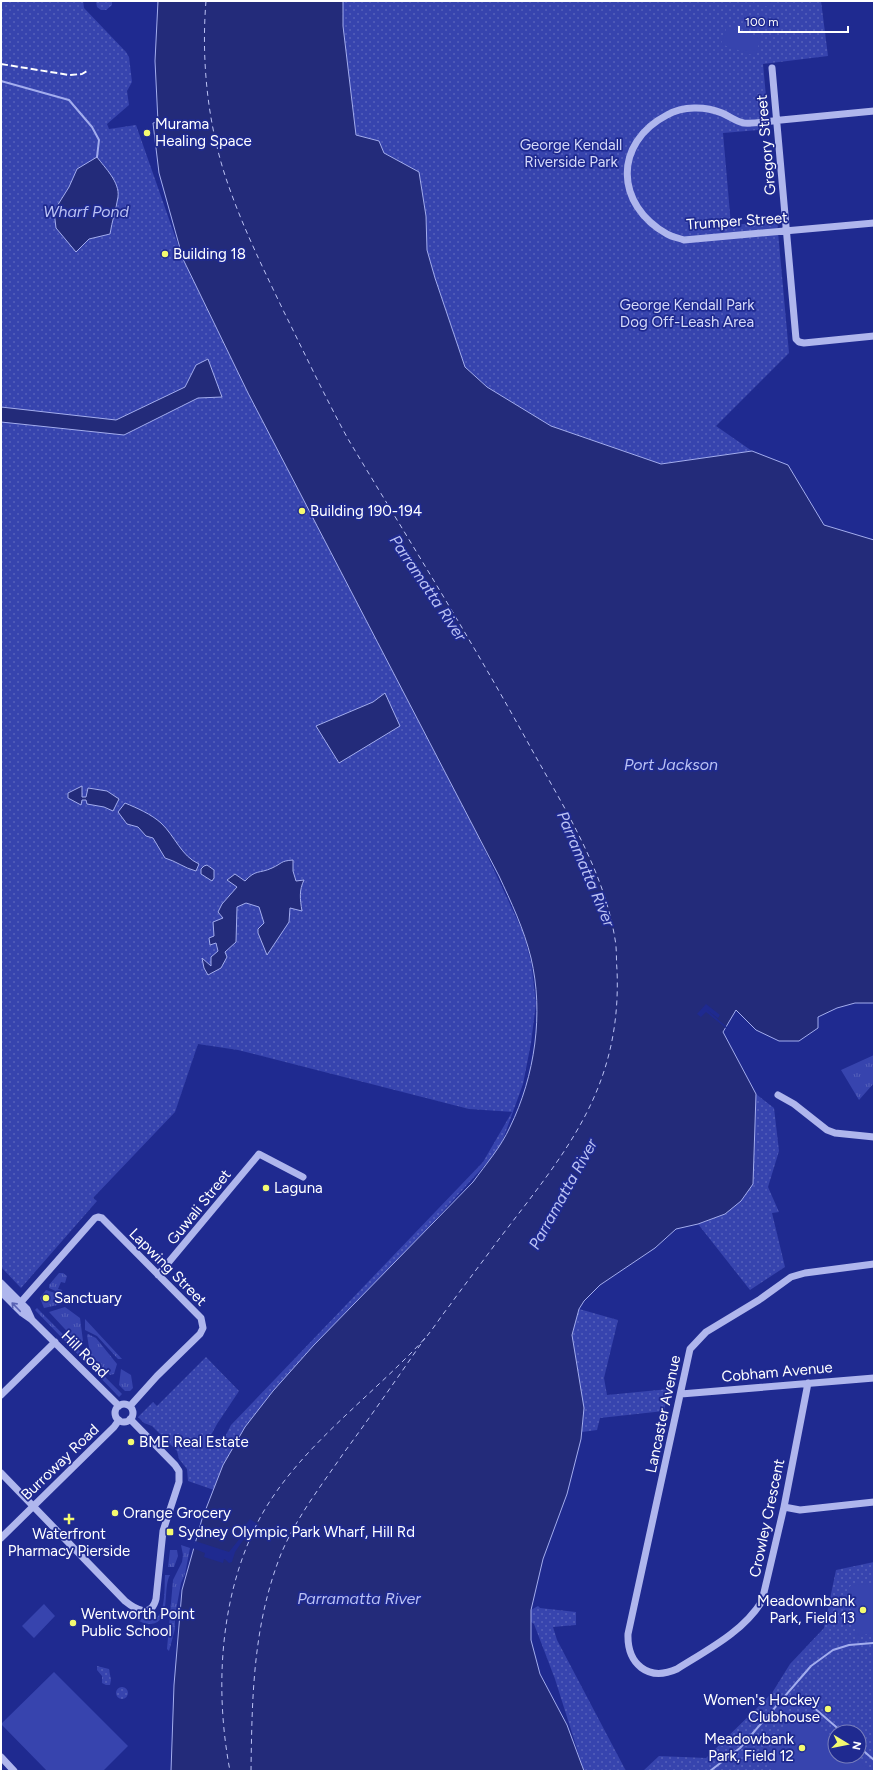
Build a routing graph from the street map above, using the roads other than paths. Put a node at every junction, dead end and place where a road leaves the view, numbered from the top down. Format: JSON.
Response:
{"nodes":[{"id":1,"x":772,"y":68,"type":"dead end"},
{"id":2,"x":874,"y":112,"type":"edge"},
{"id":3,"x":777,"y":120,"type":"junction"},
{"id":4,"x":874,"y":223,"type":"edge"},
{"id":5,"x":786,"y":231,"type":"junction"},
{"id":6,"x":874,"y":336,"type":"edge"},
{"id":7,"x":778,"y":1095,"type":"dead end"},
{"id":8,"x":874,"y":1137,"type":"edge"},
{"id":9,"x":303,"y":1177,"type":"dead end"},
{"id":10,"x":874,"y":1264,"type":"edge"},
{"id":11,"x":158,"y":1275,"type":"junction"},
{"id":12,"x":1,"y":1283,"type":"edge"},
{"id":13,"x":1,"y":1292,"type":"edge"},
{"id":14,"x":21,"y":1302,"type":"junction"},
{"id":15,"x":32,"y":1320,"type":"junction"},
{"id":16,"x":55,"y":1342,"type":"junction"},
{"id":17,"x":874,"y":1378,"type":"edge"},
{"id":18,"x":808,"y":1383,"type":"junction"},
{"id":19,"x":681,"y":1394,"type":"junction"},
{"id":20,"x":1,"y":1395,"type":"edge"},
{"id":21,"x":119,"y":1406,"type":"junction"},
{"id":22,"x":130,"y":1406,"type":"junction"},
{"id":23,"x":130,"y":1419,"type":"junction"},
{"id":24,"x":119,"y":1420,"type":"junction"},
{"id":25,"x":1,"y":1473,"type":"edge"},
{"id":26,"x":874,"y":1502,"type":"edge"},
{"id":27,"x":33,"y":1506,"type":"junction"},
{"id":28,"x":784,"y":1507,"type":"junction"},
{"id":29,"x":1,"y":1538,"type":"edge"},
{"id":30,"x":657,"y":1674,"type":"joint"},
{"id":31,"x":1,"y":1757,"type":"edge"},
{"id":32,"x":14,"y":1771,"type":"edge"}],
"edges":[{"from":1,"to":3,"type":"street","name":"Gregory Street"},
{"from":2,"to":3,"type":"street"},
{"from":3,"to":5,"type":"street","name":"Gregory Street"},
{"from":3,"to":5,"type":"street","name":"Trumper Street"},
{"from":4,"to":5,"type":"street","name":"Trumper Street"},
{"from":5,"to":6,"type":"street","name":"Gregory Street"},
{"from":7,"to":8,"type":"street"},
{"from":9,"to":11,"type":"street","name":"Guwali Street"},
{"from":10,"to":19,"type":"street","name":"Lancaster Avenue"},
{"from":11,"to":14,"type":"street","name":"Lapwing Street"},
{"from":11,"to":22,"type":"street","name":"Lapwing Street"},
{"from":12,"to":14,"type":"street","name":"Hill Road"},
{"from":15,"to":13,"type":"street","name":"Hill Road","one_way":true},
{"from":14,"to":15,"type":"street","name":"Hill Road"},
{"from":15,"to":16,"type":"street","name":"Hill Road"},
{"from":16,"to":20,"type":"street"},
{"from":16,"to":21,"type":"street","name":"Hill Road"},
{"from":17,"to":18,"type":"street","name":"Cobham Avenue"},
{"from":18,"to":19,"type":"street","name":"Cobham Avenue"},
{"from":18,"to":28,"type":"street","name":"Crowley Crescent"},
{"from":19,"to":30,"type":"street","name":"Lancaster Avenue"},
{"from":21,"to":22,"type":"street"},
{"from":21,"to":24,"type":"street"},
{"from":22,"to":23,"type":"street"},
{"from":23,"to":24,"type":"street"},
{"from":23,"to":27,"type":"street"},
{"from":24,"to":27,"type":"street","name":"Burroway Road"},
{"from":25,"to":27,"type":"street"},
{"from":26,"to":28,"type":"street"},
{"from":27,"to":29,"type":"street","name":"Burroway Road"},
{"from":28,"to":30,"type":"street","name":"Crowley Crescent"},
{"from":31,"to":32,"type":"street"}]}
